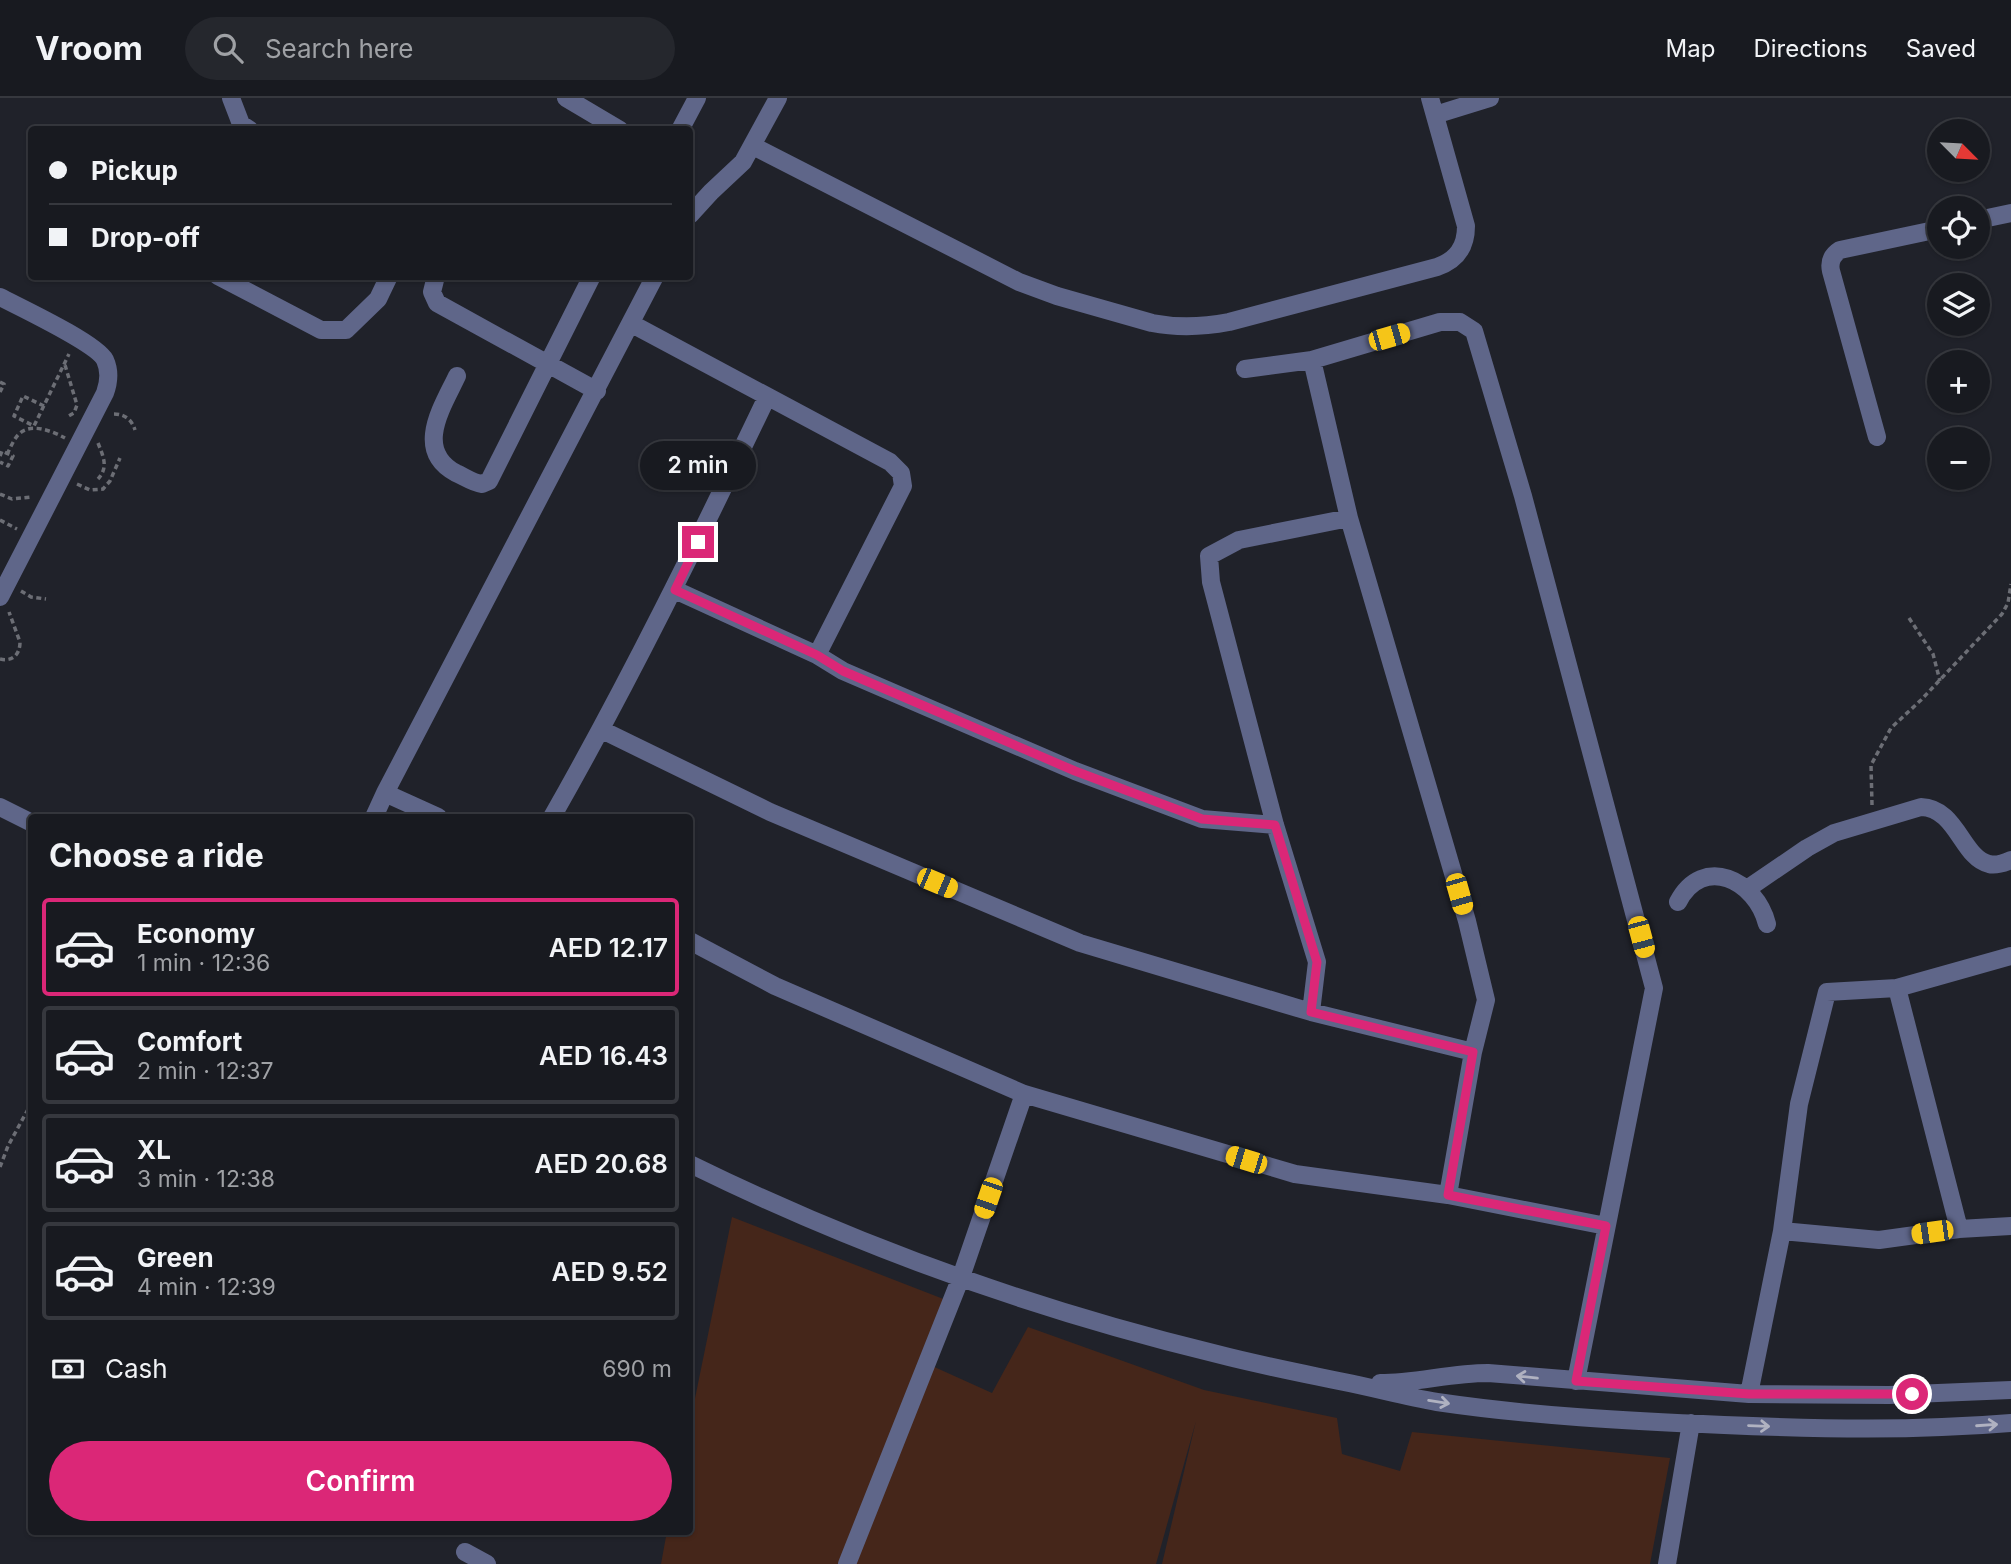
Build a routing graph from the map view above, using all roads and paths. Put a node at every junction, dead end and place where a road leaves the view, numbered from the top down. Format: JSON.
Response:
{"nodes":[{"id":1,"x":231,"y":98,"type":"edge"},
{"id":2,"x":566,"y":98,"type":"edge"},
{"id":3,"x":778,"y":98,"type":"edge"},
{"id":4,"x":1483,"y":99,"type":"edge"},
{"id":5,"x":693,"y":100,"type":"edge"},
{"id":6,"x":1433,"y":106,"type":"edge"},
{"id":7,"x":244,"y":126,"type":"edge"},
{"id":8,"x":613,"y":126,"type":"edge"},
{"id":9,"x":683,"y":126,"type":"edge"},
{"id":10,"x":753,"y":146,"type":"junction"},
{"id":11,"x":693,"y":212,"type":"edge"},
{"id":12,"x":2011,"y":212,"type":"edge"},
{"id":13,"x":1990,"y":217,"type":"edge"},
{"id":14,"x":1927,"y":232,"type":"edge"},
{"id":15,"x":226,"y":280,"type":"edge"},
{"id":16,"x":387,"y":280,"type":"edge"},
{"id":17,"x":435,"y":280,"type":"edge"},
{"id":18,"x":590,"y":280,"type":"edge"},
{"id":19,"x":653,"y":280,"type":"edge"},
{"id":20,"x":0,"y":297,"type":"edge"},
{"id":21,"x":632,"y":324,"type":"junction"},
{"id":22,"x":77,"y":338,"type":"junction"},
{"id":23,"x":1312,"y":360,"type":"junction"},
{"id":24,"x":65,"y":363,"type":"junction"},
{"id":25,"x":547,"y":365,"type":"junction"},
{"id":26,"x":1245,"y":369,"type":"dead end"},
{"id":27,"x":457,"y":376,"type":"dead end"},
{"id":28,"x":0,"y":382,"type":"edge"},
{"id":29,"x":597,"y":391,"type":"junction"},
{"id":30,"x":0,"y":392,"type":"edge"},
{"id":31,"x":767,"y":397,"type":"junction"},
{"id":32,"x":44,"y":405,"type":"junction"},
{"id":33,"x":107,"y":416,"type":"dead end"},
{"id":34,"x":67,"y":417,"type":"dead end"},
{"id":35,"x":34,"y":427,"type":"junction"},
{"id":36,"x":135,"y":430,"type":"dead end"},
{"id":37,"x":1877,"y":437,"type":"dead end"},
{"id":38,"x":96,"y":438,"type":"dead end"},
{"id":39,"x":77,"y":446,"type":"junction"},
{"id":40,"x":7,"y":454,"type":"junction"},
{"id":41,"x":0,"y":456,"type":"edge"},
{"id":42,"x":120,"y":458,"type":"dead end"},
{"id":43,"x":1,"y":465,"type":"edge"},
{"id":44,"x":66,"y":468,"type":"junction"},
{"id":45,"x":98,"y":480,"type":"dead end"},
{"id":46,"x":53,"y":493,"type":"junction"},
{"id":47,"x":0,"y":494,"type":"edge"},
{"id":48,"x":1349,"y":518,"type":"junction"},
{"id":49,"x":11,"y":574,"type":"junction"},
{"id":50,"x":2011,"y":584,"type":"edge"},
{"id":51,"x":675,"y":590,"type":"junction"},
{"id":52,"x":1,"y":594,"type":"edge"},
{"id":53,"x":46,"y":599,"type":"dead end"},
{"id":54,"x":1909,"y":618,"type":"dead end"},
{"id":55,"x":817,"y":655,"type":"junction"},
{"id":56,"x":0,"y":659,"type":"edge"},
{"id":57,"x":1940,"y":681,"type":"junction"},
{"id":58,"x":602,"y":730,"type":"junction"},
{"id":59,"x":384,"y":793,"type":"junction"},
{"id":60,"x":0,"y":807,"type":"edge"},
{"id":61,"x":375,"y":814,"type":"edge"},
{"id":62,"x":431,"y":814,"type":"edge"},
{"id":63,"x":554,"y":814,"type":"edge"},
{"id":64,"x":28,"y":821,"type":"edge"},
{"id":65,"x":1872,"y":821,"type":"junction"},
{"id":66,"x":1275,"y":825,"type":"junction"},
{"id":67,"x":2011,"y":860,"type":"edge"},
{"id":68,"x":1747,"y":889,"type":"junction"},
{"id":69,"x":1678,"y":902,"type":"dead end"},
{"id":70,"x":1767,"y":924,"type":"dead end"},
{"id":71,"x":693,"y":944,"type":"edge"},
{"id":72,"x":2011,"y":956,"type":"edge"},
{"id":73,"x":1898,"y":988,"type":"junction"},
{"id":74,"x":1311,"y":1012,"type":"junction"},
{"id":75,"x":1473,"y":1052,"type":"junction"},
{"id":76,"x":1024,"y":1094,"type":"junction"},
{"id":77,"x":28,"y":1109,"type":"edge"},
{"id":78,"x":693,"y":1165,"type":"edge"},
{"id":79,"x":0,"y":1167,"type":"edge"},
{"id":80,"x":1448,"y":1195,"type":"junction"},
{"id":81,"x":1606,"y":1226,"type":"junction"},
{"id":82,"x":2011,"y":1226,"type":"edge"},
{"id":83,"x":1959,"y":1228,"type":"junction"},
{"id":84,"x":1782,"y":1231,"type":"junction"},
{"id":85,"x":961,"y":1277,"type":"junction"},
{"id":86,"x":1576,"y":1381,"type":"junction"},
{"id":87,"x":1349,"y":1383,"type":"junction"},
{"id":88,"x":2011,"y":1390,"type":"edge"},
{"id":89,"x":1749,"y":1394,"type":"junction"},
{"id":90,"x":1691,"y":1423,"type":"junction"},
{"id":91,"x":2011,"y":1423,"type":"edge"},
{"id":92,"x":465,"y":1552,"type":"dead end"},
{"id":93,"x":487,"y":1564,"type":"edge"},
{"id":94,"x":847,"y":1564,"type":"edge"},
{"id":95,"x":1667,"y":1564,"type":"edge"}],
"edges":[{"from":1,"to":7,"type":"street"},
{"from":2,"to":8,"type":"street"},
{"from":3,"to":10,"type":"street"},
{"from":4,"to":6,"type":"street"},
{"from":5,"to":9,"type":"street"},
{"from":6,"to":10,"type":"street"},
{"from":10,"to":11,"type":"street"},
{"from":12,"to":13,"type":"street"},
{"from":14,"to":37,"type":"street"},
{"from":15,"to":16,"type":"street"},
{"from":17,"to":25,"type":"street"},
{"from":18,"to":25,"type":"street"},
{"from":19,"to":21,"type":"street"},
{"from":20,"to":22,"type":"street"},
{"from":21,"to":29,"type":"street"},
{"from":21,"to":31,"type":"street"},
{"from":22,"to":24,"type":"path"},
{"from":22,"to":39,"type":"street"},
{"from":23,"to":26,"type":"street"},
{"from":23,"to":48,"type":"street"},
{"from":23,"to":81,"type":"street"},
{"from":24,"to":32,"type":"path"},
{"from":24,"to":34,"type":"path"},
{"from":25,"to":27,"type":"street"},
{"from":25,"to":29,"type":"street"},
{"from":28,"to":30,"type":"path"},
{"from":29,"to":59,"type":"street"},
{"from":31,"to":51,"type":"street"},
{"from":31,"to":55,"type":"street"},
{"from":32,"to":35,"type":"path"},
{"from":32,"to":35,"type":"path"},
{"from":33,"to":36,"type":"path"},
{"from":35,"to":39,"type":"path"},
{"from":35,"to":40,"type":"path"},
{"from":38,"to":45,"type":"path"},
{"from":39,"to":44,"type":"street"},
{"from":40,"to":41,"type":"path"},
{"from":40,"to":43,"type":"path"},
{"from":42,"to":44,"type":"path"},
{"from":44,"to":46,"type":"street"},
{"from":46,"to":47,"type":"path"},
{"from":46,"to":49,"type":"street"},
{"from":48,"to":66,"type":"street"},
{"from":48,"to":75,"type":"street"},
{"from":49,"to":52,"type":"street"},
{"from":49,"to":53,"type":"path"},
{"from":50,"to":57,"type":"path"},
{"from":51,"to":55,"type":"street"},
{"from":51,"to":58,"type":"street"},
{"from":52,"to":56,"type":"path"},
{"from":54,"to":57,"type":"path"},
{"from":55,"to":66,"type":"street"},
{"from":57,"to":65,"type":"path"},
{"from":58,"to":63,"type":"street"},
{"from":58,"to":74,"type":"street"},
{"from":59,"to":61,"type":"street"},
{"from":59,"to":62,"type":"street"},
{"from":60,"to":64,"type":"street"},
{"from":65,"to":67,"type":"street"},
{"from":65,"to":68,"type":"street"},
{"from":66,"to":74,"type":"street"},
{"from":68,"to":69,"type":"street"},
{"from":68,"to":70,"type":"street"},
{"from":71,"to":76,"type":"street"},
{"from":72,"to":73,"type":"street"},
{"from":73,"to":83,"type":"street"},
{"from":73,"to":84,"type":"street"},
{"from":74,"to":75,"type":"street"},
{"from":75,"to":80,"type":"street"},
{"from":76,"to":80,"type":"street"},
{"from":76,"to":85,"type":"street"},
{"from":77,"to":79,"type":"path"},
{"from":78,"to":85,"type":"street"},
{"from":80,"to":81,"type":"street"},
{"from":81,"to":86,"type":"street"},
{"from":82,"to":83,"type":"street"},
{"from":83,"to":84,"type":"street"},
{"from":84,"to":89,"type":"street"},
{"from":85,"to":87,"type":"street"},
{"from":85,"to":94,"type":"street"},
{"from":86,"to":87,"type":"street","one_way":true},
{"from":86,"to":89,"type":"street"},
{"from":87,"to":90,"type":"street","one_way":true},
{"from":88,"to":89,"type":"street"},
{"from":90,"to":91,"type":"street","one_way":true},
{"from":90,"to":95,"type":"street"},
{"from":92,"to":93,"type":"street"}]}
